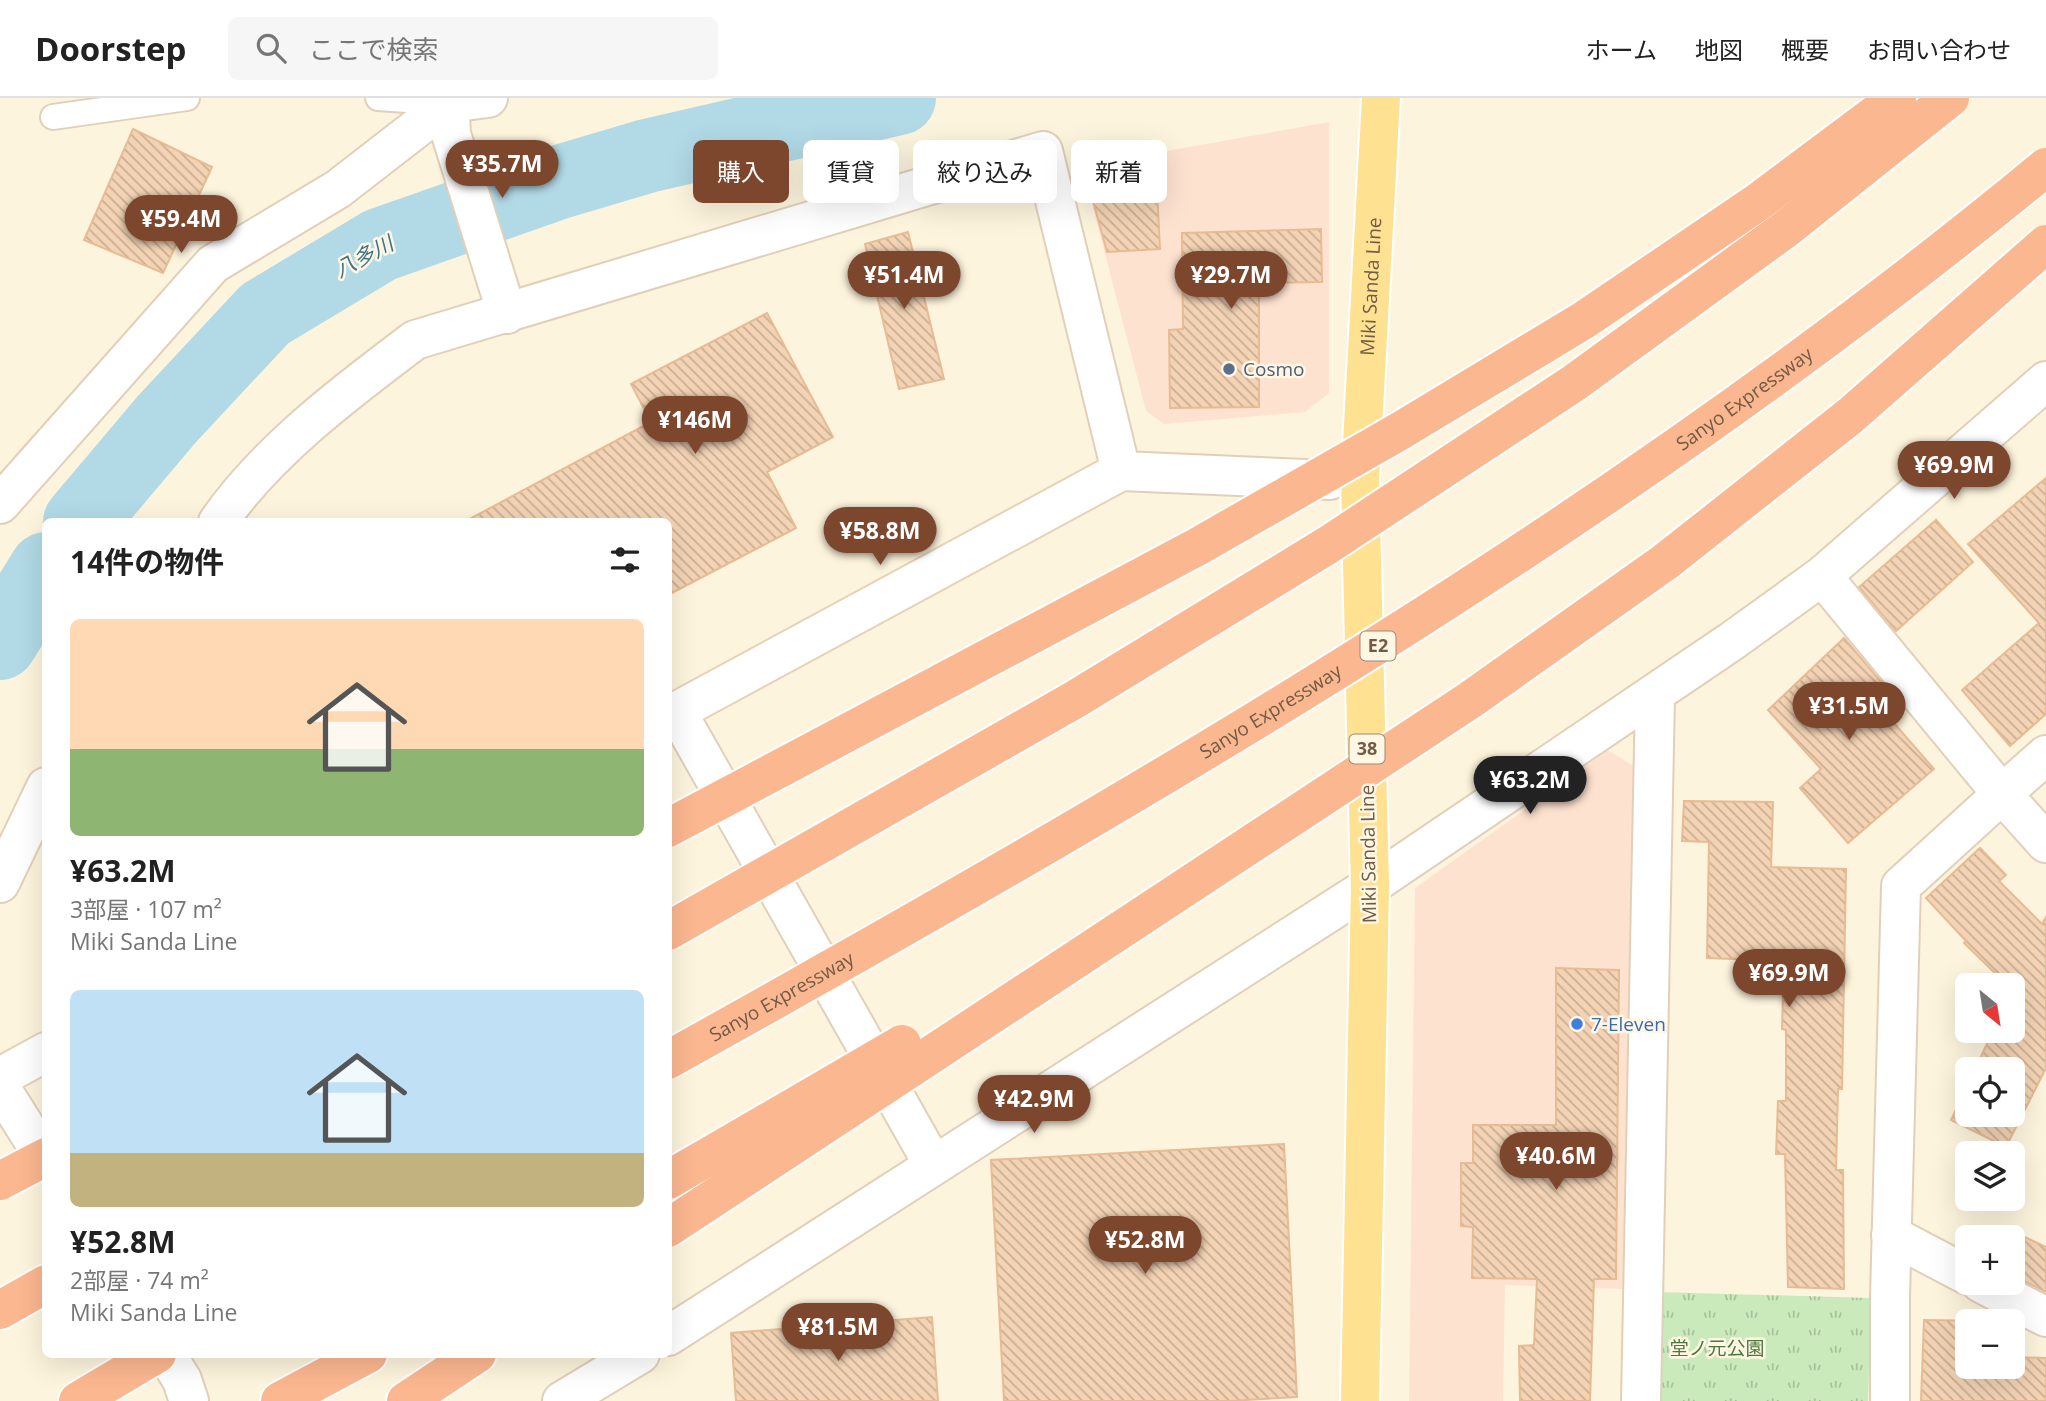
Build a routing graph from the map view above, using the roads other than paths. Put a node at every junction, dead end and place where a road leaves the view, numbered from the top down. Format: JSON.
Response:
{"nodes":[{"id":1,"x":187,"y":98,"type":"edge"},
{"id":2,"x":377,"y":98,"type":"edge"},
{"id":3,"x":488,"y":98,"type":"edge"},
{"id":4,"x":1381,"y":98,"type":"edge"},
{"id":5,"x":1897,"y":98,"type":"edge"},
{"id":6,"x":1950,"y":98,"type":"edge"},
{"id":7,"x":450,"y":112,"type":"edge"},
{"id":8,"x":53,"y":117,"type":"dead end"},
{"id":9,"x":2046,"y":167,"type":"edge"},
{"id":10,"x":2046,"y":244,"type":"edge"},
{"id":11,"x":502,"y":299,"type":"junction"},
{"id":12,"x":2046,"y":381,"type":"edge"},
{"id":13,"x":1121,"y":471,"type":"junction"},
{"id":14,"x":1360,"y":481,"type":"junction"},
{"id":15,"x":0,"y":504,"type":"edge"},
{"id":16,"x":221,"y":518,"type":"edge"},
{"id":17,"x":1822,"y":576,"type":"junction"},
{"id":18,"x":1655,"y":695,"type":"junction"},
{"id":19,"x":673,"y":714,"type":"edge"},
{"id":20,"x":2046,"y":755,"type":"edge"},
{"id":21,"x":2002,"y":794,"type":"junction"},
{"id":22,"x":42,"y":795,"type":"edge"},
{"id":23,"x":672,"y":826,"type":"edge"},
{"id":24,"x":1249,"y":843,"type":"junction"},
{"id":25,"x":2046,"y":843,"type":"edge"},
{"id":26,"x":0,"y":883,"type":"edge"},
{"id":27,"x":1370,"y":886,"type":"junction"},
{"id":28,"x":672,"y":929,"type":"edge"},
{"id":29,"x":42,"y":1054,"type":"edge"},
{"id":30,"x":672,"y":1058,"type":"edge"},
{"id":31,"x":0,"y":1077,"type":"edge"},
{"id":32,"x":0,"y":1087,"type":"edge"},
{"id":33,"x":42,"y":1153,"type":"edge"},
{"id":34,"x":42,"y":1161,"type":"edge"},
{"id":35,"x":933,"y":1164,"type":"junction"},
{"id":36,"x":672,"y":1178,"type":"edge"},
{"id":37,"x":0,"y":1181,"type":"edge"},
{"id":38,"x":672,"y":1225,"type":"edge"},
{"id":39,"x":1891,"y":1235,"type":"junction"},
{"id":40,"x":1955,"y":1269,"type":"edge"},
{"id":41,"x":42,"y":1286,"type":"edge"},
{"id":42,"x":2004,"y":1295,"type":"edge"},
{"id":43,"x":0,"y":1310,"type":"edge"},
{"id":44,"x":2046,"y":1317,"type":"edge"},
{"id":45,"x":672,"y":1333,"type":"edge"},
{"id":46,"x":150,"y":1358,"type":"edge"},
{"id":47,"x":168,"y":1358,"type":"edge"},
{"id":48,"x":361,"y":1358,"type":"edge"},
{"id":49,"x":471,"y":1358,"type":"edge"},
{"id":50,"x":633,"y":1358,"type":"edge"},
{"id":51,"x":78,"y":1401,"type":"edge"},
{"id":52,"x":189,"y":1401,"type":"edge"},
{"id":53,"x":280,"y":1401,"type":"edge"},
{"id":54,"x":406,"y":1401,"type":"edge"},
{"id":55,"x":562,"y":1401,"type":"edge"},
{"id":56,"x":1360,"y":1401,"type":"edge"},
{"id":57,"x":1641,"y":1401,"type":"edge"},
{"id":58,"x":1890,"y":1401,"type":"edge"}],
"edges":[{"from":1,"to":8,"type":"lane"},
{"from":2,"to":7,"type":"lane"},
{"from":3,"to":7,"type":"street"},
{"from":4,"to":14,"type":"main road","name":"Miki Sanda Line","number":"38"},
{"from":5,"to":23,"type":"highway","bridge":true},
{"from":6,"to":28,"type":"highway","bridge":true},
{"from":7,"to":11,"type":"street"},
{"from":7,"to":15,"type":"street"},
{"from":9,"to":30,"type":"highway","name":"Sanyo Expressway","number":"E2","bridge":true},
{"from":10,"to":24,"type":"highway","bridge":true},
{"from":11,"to":13,"type":"street"},
{"from":11,"to":16,"type":"street"},
{"from":12,"to":17,"type":"street"},
{"from":13,"to":14,"type":"street"},
{"from":13,"to":19,"type":"street"},
{"from":14,"to":27,"type":"main road","name":"Miki Sanda Line","number":"38"},
{"from":17,"to":18,"type":"street"},
{"from":17,"to":21,"type":"street"},
{"from":18,"to":27,"type":"street"},
{"from":18,"to":57,"type":"street"},
{"from":19,"to":35,"type":"street"},
{"from":20,"to":21,"type":"street"},
{"from":21,"to":25,"type":"street"},
{"from":21,"to":39,"type":"street"},
{"from":22,"to":26,"type":"street"},
{"from":24,"to":36,"type":"highway","bridge":true},
{"from":24,"to":38,"type":"highway","bridge":true},
{"from":27,"to":35,"type":"street"},
{"from":27,"to":56,"type":"main road","name":"Miki Sanda Line","number":"38"},
{"from":29,"to":31,"type":"street"},
{"from":32,"to":33,"type":"street"},
{"from":34,"to":37,"type":"highway","bridge":true},
{"from":35,"to":45,"type":"street"},
{"from":39,"to":40,"type":"street"},
{"from":39,"to":58,"type":"street"},
{"from":41,"to":43,"type":"highway"},
{"from":42,"to":44,"type":"street"},
{"from":46,"to":51,"type":"highway"},
{"from":47,"to":52,"type":"street"},
{"from":48,"to":53,"type":"highway"},
{"from":49,"to":54,"type":"highway"},
{"from":50,"to":55,"type":"street"}]}
